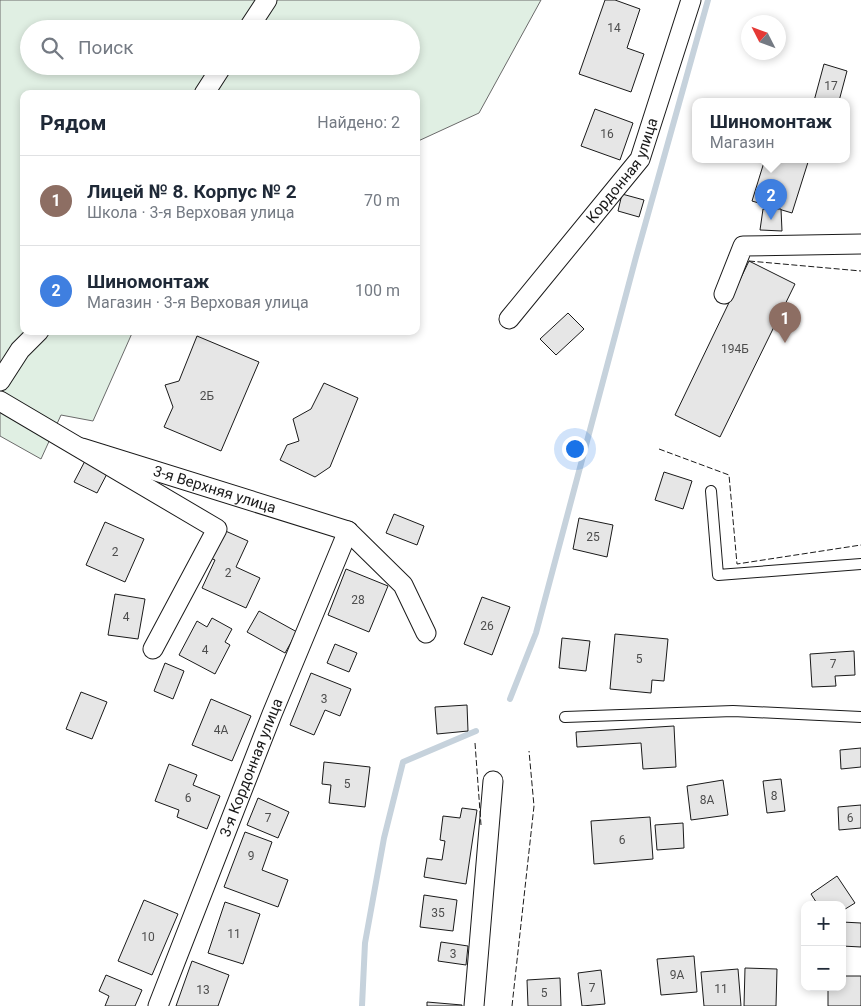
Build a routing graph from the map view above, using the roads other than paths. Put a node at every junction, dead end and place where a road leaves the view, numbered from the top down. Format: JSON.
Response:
{"nodes":[{"id":1,"x":268,"y":0,"type":"edge"},
{"id":2,"x":691,"y":0,"type":"edge"},
{"id":3,"x":254,"y":20,"type":"edge"},
{"id":4,"x":216,"y":75,"type":"edge"},
{"id":5,"x":207,"y":90,"type":"edge"},
{"id":6,"x":861,"y":244,"type":"edge"},
{"id":7,"x":724,"y":294,"type":"dead end"},
{"id":8,"x":509,"y":319,"type":"dead end"},
{"id":9,"x":34,"y":335,"type":"edge"},
{"id":10,"x":0,"y":381,"type":"edge"},
{"id":11,"x":0,"y":401,"type":"edge"},
{"id":12,"x":82,"y":448,"type":"junction"},
{"id":13,"x":711,"y":491,"type":"dead end"},
{"id":14,"x":348,"y":531,"type":"junction"},
{"id":15,"x":861,"y":564,"type":"edge"},
{"id":16,"x":426,"y":633,"type":"dead end"},
{"id":17,"x":153,"y":649,"type":"dead end"},
{"id":18,"x":565,"y":717,"type":"dead end"},
{"id":19,"x":861,"y":717,"type":"edge"},
{"id":20,"x":493,"y":781,"type":"dead end"},
{"id":21,"x":158,"y":1006,"type":"edge"},
{"id":22,"x":474,"y":1006,"type":"edge"}],
"edges":[{"from":1,"to":3,"type":"street"},
{"from":2,"to":8,"type":"street","name":"Кордонная улица"},
{"from":4,"to":5,"type":"street"},
{"from":6,"to":7,"type":"street"},
{"from":9,"to":10,"type":"street"},
{"from":11,"to":12,"type":"street"},
{"from":12,"to":14,"type":"street","name":"3-я Верхняя улица"},
{"from":12,"to":17,"type":"street"},
{"from":13,"to":15,"type":"lane"},
{"from":14,"to":16,"type":"street"},
{"from":14,"to":21,"type":"street","name":"3-я Кордонная улица"},
{"from":18,"to":19,"type":"lane"},
{"from":20,"to":22,"type":"street"}]}
